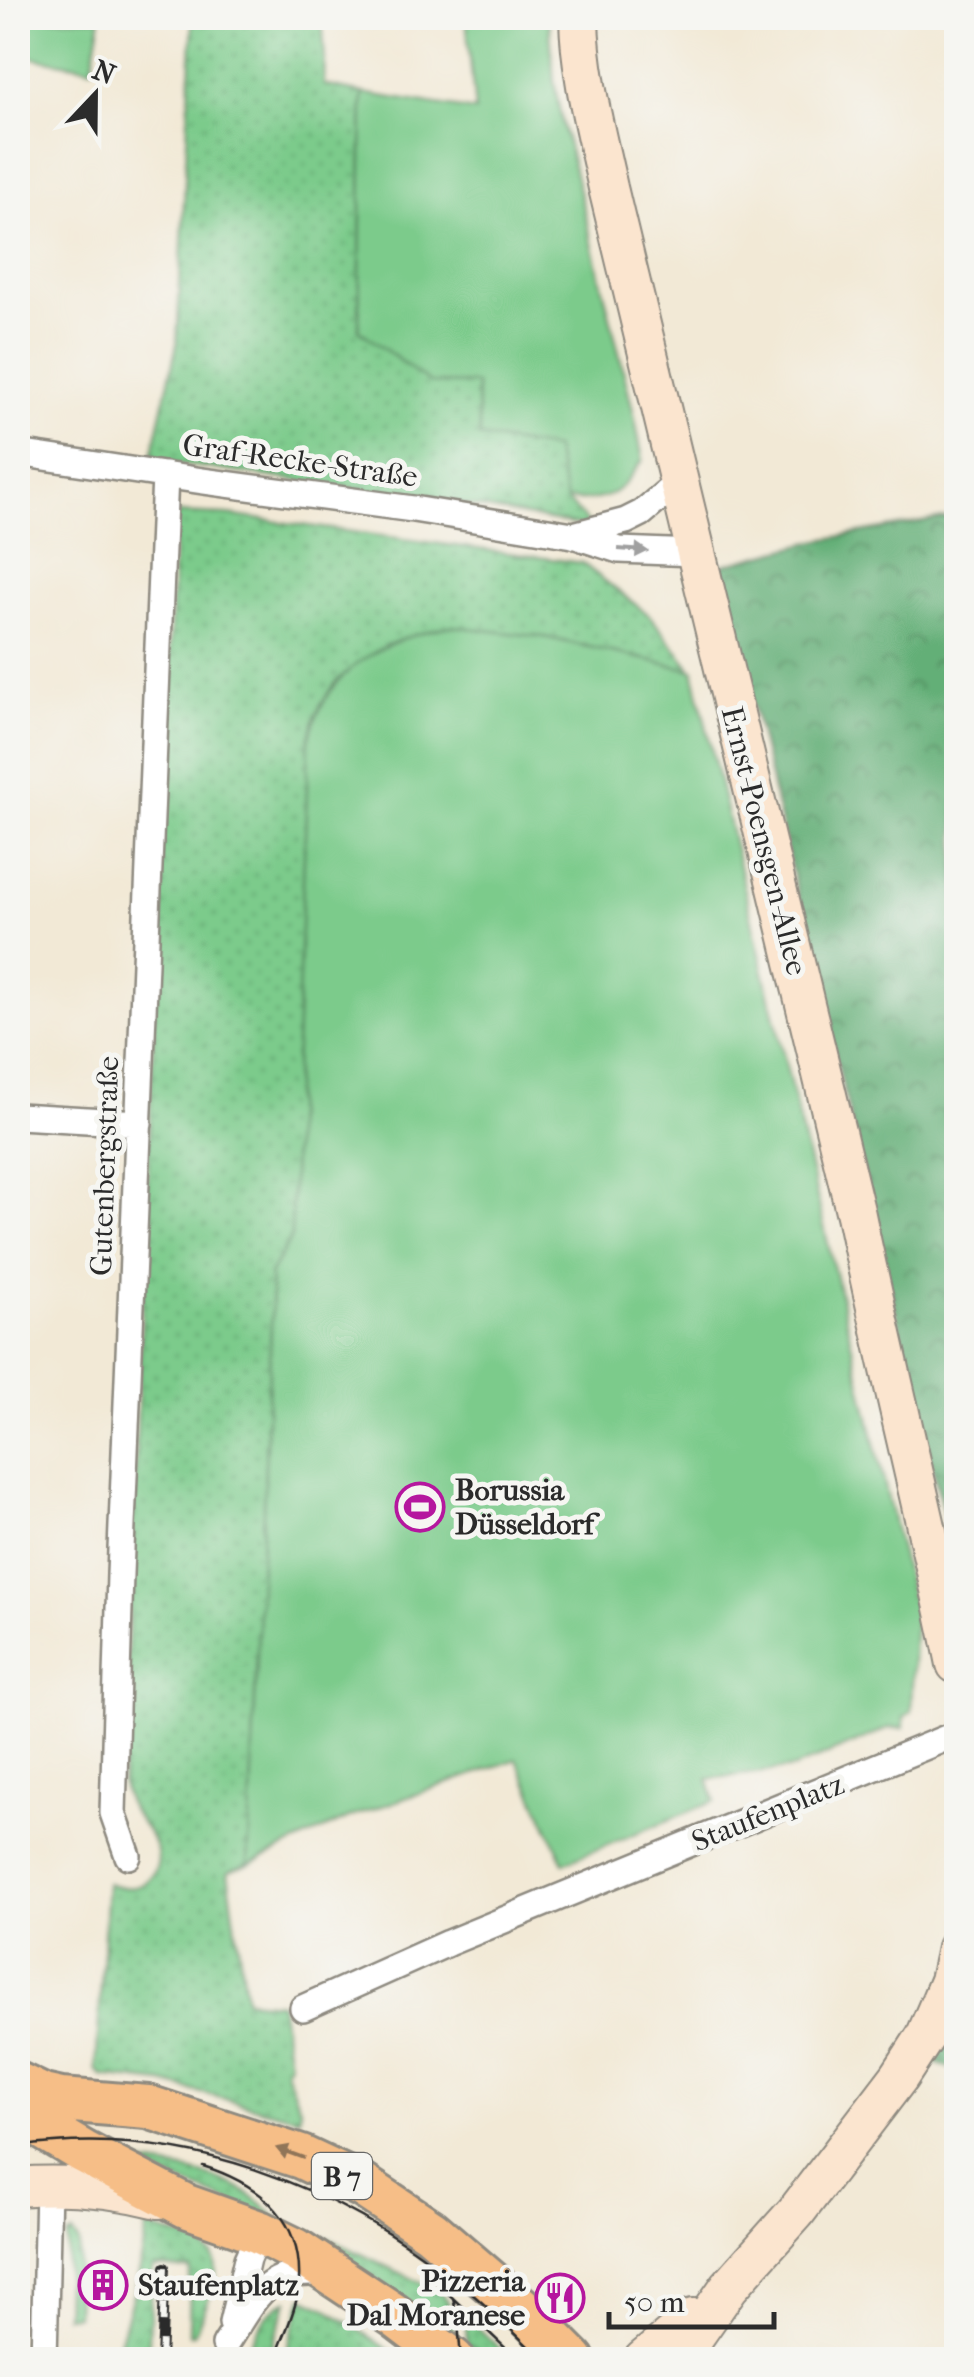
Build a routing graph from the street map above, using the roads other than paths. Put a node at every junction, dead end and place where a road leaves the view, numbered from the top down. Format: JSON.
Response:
{"nodes":[{"id":1,"x":579,"y":18,"type":"edge"},
{"id":2,"x":18,"y":453,"type":"edge"},
{"id":3,"x":165,"y":475,"type":"junction"},
{"id":4,"x":678,"y":482,"type":"junction"},
{"id":5,"x":573,"y":535,"type":"junction"},
{"id":6,"x":695,"y":552,"type":"junction"},
{"id":7,"x":18,"y":1116,"type":"edge"},
{"id":8,"x":139,"y":1122,"type":"junction"},
{"id":9,"x":956,"y":1664,"type":"edge"},
{"id":10,"x":956,"y":1734,"type":"edge"},
{"id":11,"x":128,"y":1856,"type":"dead end"},
{"id":12,"x":956,"y":1948,"type":"edge"},
{"id":13,"x":303,"y":2008,"type":"dead end"},
{"id":14,"x":24,"y":2107,"type":"edge"},
{"id":15,"x":33,"y":2187,"type":"edge"},
{"id":16,"x":186,"y":2206,"type":"junction"},
{"id":17,"x":259,"y":2232,"type":"junction"},
{"id":18,"x":338,"y":2276,"type":"junction"},
{"id":19,"x":394,"y":2315,"type":"junction"},
{"id":20,"x":223,"y":2352,"type":"edge"},
{"id":21,"x":656,"y":2358,"type":"edge"},
{"id":22,"x":44,"y":2360,"type":"edge"},
{"id":23,"x":453,"y":2360,"type":"edge"},
{"id":24,"x":481,"y":2360,"type":"edge"},
{"id":25,"x":573,"y":2360,"type":"edge"}],
"edges":[{"from":1,"to":4,"type":"street","name":"Ernst-Poensgen-Allee"},
{"from":2,"to":3,"type":"street","name":"Graf-Recke-Straße"},
{"from":3,"to":5,"type":"street","name":"Graf-Recke-Straße"},
{"from":3,"to":8,"type":"street","name":"Gutenbergstraße"},
{"from":4,"to":5,"type":"street","name":"Graf-Recke-Straße"},
{"from":4,"to":6,"type":"street","name":"Ernst-Poensgen-Allee"},
{"from":5,"to":6,"type":"street","name":"Graf-Recke-Straße","one_way":true},
{"from":6,"to":9,"type":"street","name":"Ernst-Poensgen-Allee"},
{"from":7,"to":8,"type":"street"},
{"from":8,"to":11,"type":"street","name":"Gutenbergstraße"},
{"from":10,"to":13,"type":"street","name":"Staufenplatz"},
{"from":12,"to":21,"type":"street"},
{"from":14,"to":16,"type":"main road","number":"B 7"},
{"from":25,"to":14,"type":"main road","number":"B 7","one_way":true},
{"from":15,"to":16,"type":"street"},
{"from":15,"to":22,"type":"street"},
{"from":16,"to":17,"type":"main road","number":"B 7"},
{"from":17,"to":18,"type":"main road","number":"B 7"},
{"from":17,"to":20,"type":"street"},
{"from":18,"to":19,"type":"main road","number":"B 7"},
{"from":18,"to":20,"type":"street"},
{"from":19,"to":23,"type":"main road","number":"B 7"},
{"from":19,"to":24,"type":"main road"}]}
